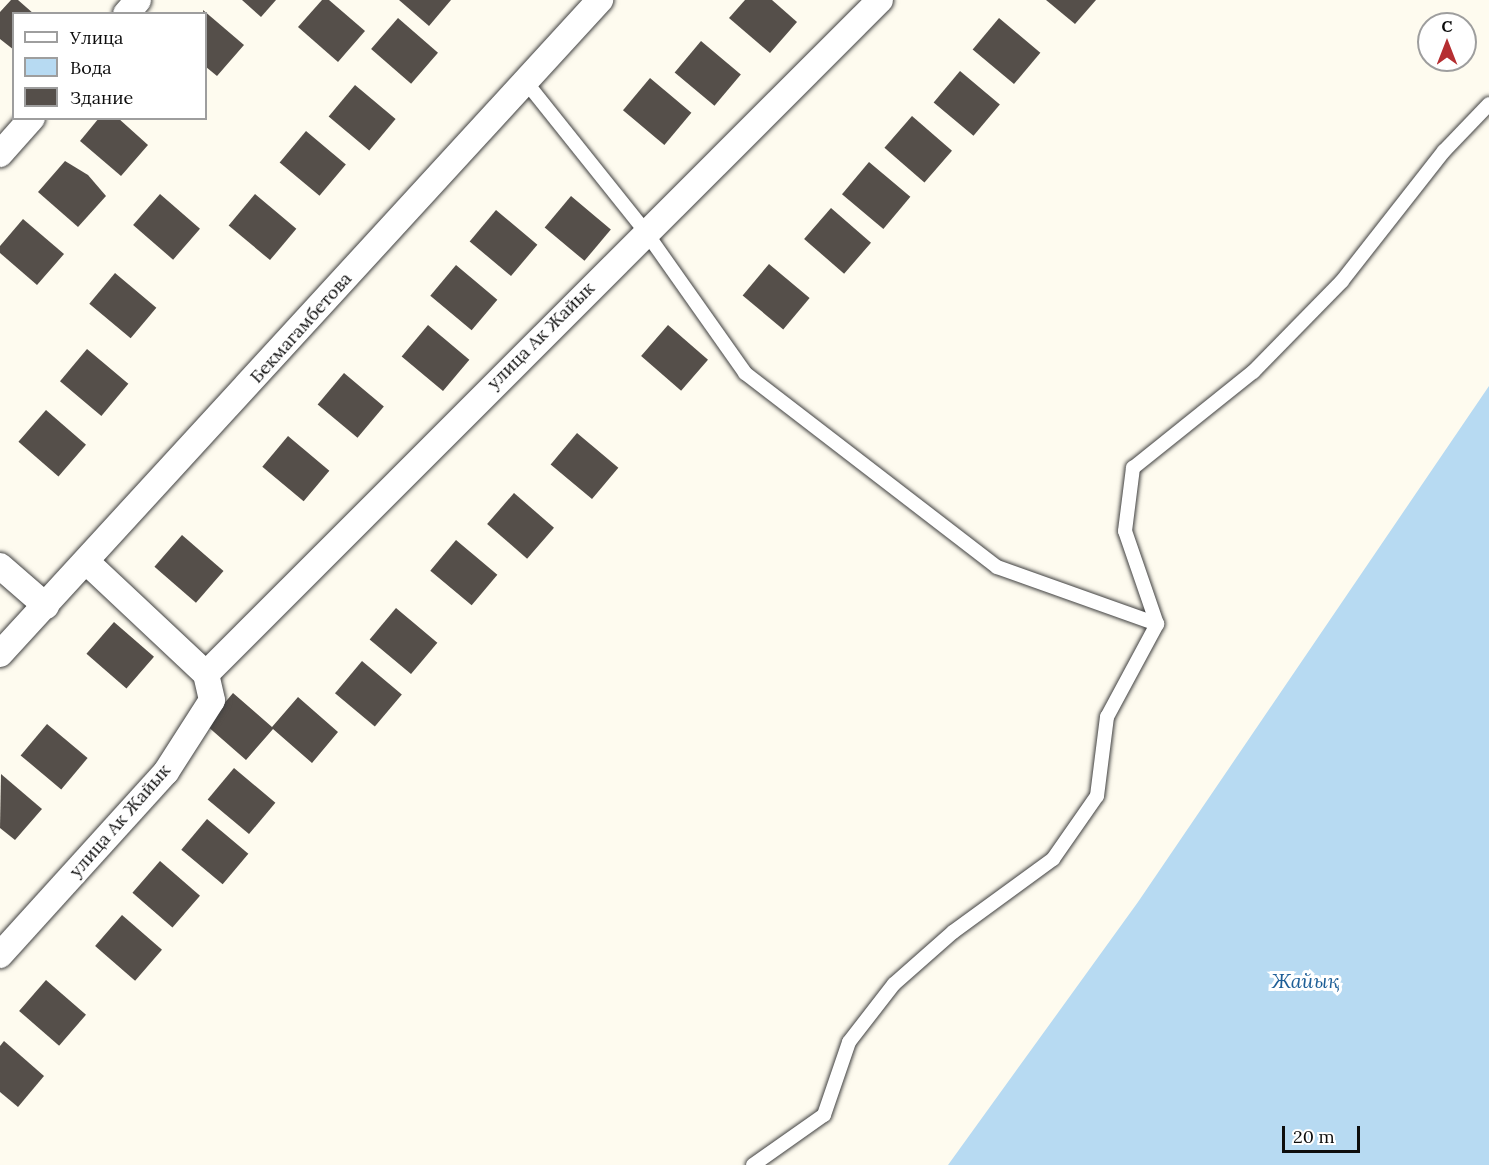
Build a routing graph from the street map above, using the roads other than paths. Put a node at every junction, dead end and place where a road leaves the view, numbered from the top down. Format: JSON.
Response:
{"nodes":[{"id":1,"x":138,"y":0,"type":"edge"},
{"id":2,"x":600,"y":0,"type":"edge"},
{"id":3,"x":880,"y":0,"type":"edge"},
{"id":4,"x":128,"y":12,"type":"edge"},
{"id":5,"x":526,"y":82,"type":"junction"},
{"id":6,"x":1489,"y":104,"type":"edge"},
{"id":7,"x":30,"y":120,"type":"edge"},
{"id":8,"x":0,"y":154,"type":"edge"},
{"id":9,"x":645,"y":231,"type":"junction"},
{"id":10,"x":88,"y":563,"type":"junction"},
{"id":11,"x":0,"y":566,"type":"edge"},
{"id":12,"x":46,"y":606,"type":"junction"},
{"id":13,"x":1157,"y":624,"type":"junction"},
{"id":14,"x":0,"y":654,"type":"edge"},
{"id":15,"x":206,"y":674,"type":"junction"},
{"id":16,"x":0,"y":955,"type":"edge"},
{"id":17,"x":753,"y":1165,"type":"edge"}],
"edges":[{"from":1,"to":4,"type":"street"},
{"from":2,"to":5,"type":"street","name":"Бекмагамбетова"},
{"from":3,"to":9,"type":"street","name":"улица Ак Жайык"},
{"from":5,"to":9,"type":"lane"},
{"from":5,"to":10,"type":"street","name":"Бекмагамбетова"},
{"from":6,"to":13,"type":"lane"},
{"from":7,"to":8,"type":"street"},
{"from":9,"to":13,"type":"lane"},
{"from":9,"to":15,"type":"street","name":"улица Ак Жайык"},
{"from":10,"to":12,"type":"street","name":"Бекмагамбетова"},
{"from":10,"to":15,"type":"street"},
{"from":11,"to":12,"type":"street"},
{"from":12,"to":14,"type":"street","name":"Бекмагамбетова"},
{"from":13,"to":17,"type":"lane"},
{"from":15,"to":16,"type":"street","name":"улица Ак Жайык"}]}
